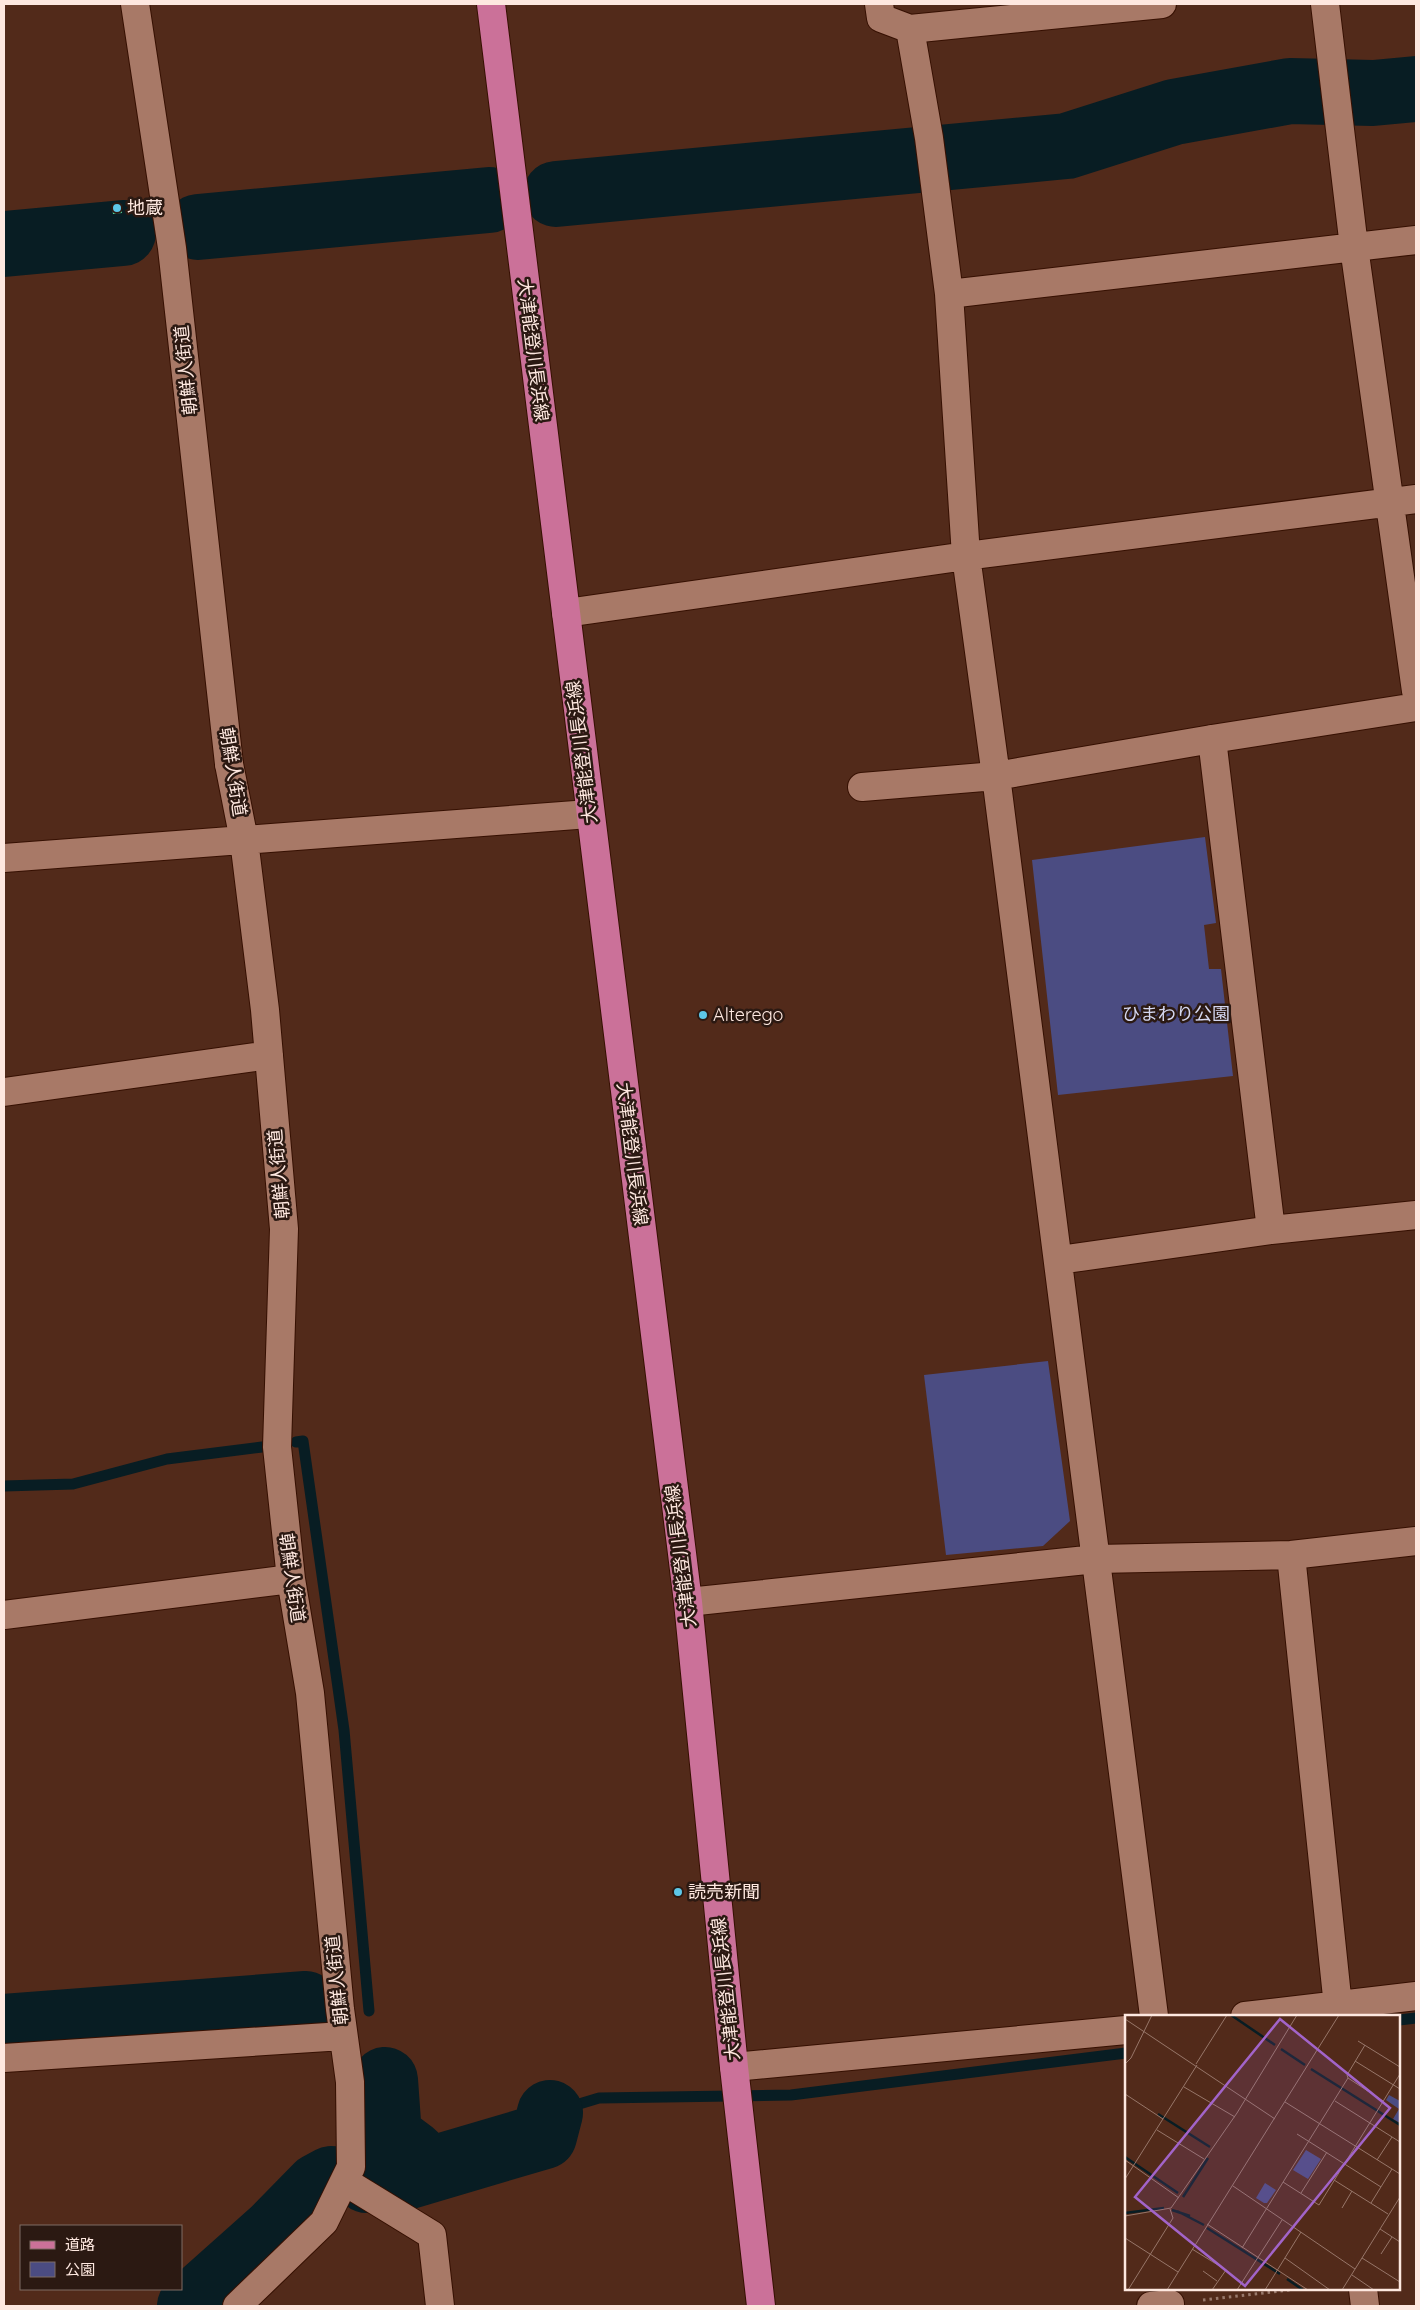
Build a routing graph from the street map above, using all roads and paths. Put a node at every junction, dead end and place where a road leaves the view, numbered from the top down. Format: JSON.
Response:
{"nodes":[{"id":1,"x":135,"y":4,"type":"edge"},
{"id":2,"x":491,"y":4,"type":"edge"},
{"id":3,"x":879,"y":4,"type":"edge"},
{"id":4,"x":1162,"y":4,"type":"edge"},
{"id":5,"x":1325,"y":4,"type":"edge"},
{"id":6,"x":910,"y":29,"type":"junction"},
{"id":7,"x":1416,"y":240,"type":"edge"},
{"id":8,"x":1354,"y":247,"type":"junction"},
{"id":9,"x":949,"y":294,"type":"junction"},
{"id":10,"x":1403,"y":500,"type":"edge"},
{"id":11,"x":966,"y":556,"type":"junction"},
{"id":12,"x":566,"y":613,"type":"junction"},
{"id":13,"x":1416,"y":691,"type":"edge"},
{"id":14,"x":1416,"y":707,"type":"edge"},
{"id":15,"x":1212,"y":739,"type":"junction"},
{"id":16,"x":996,"y":776,"type":"junction"},
{"id":17,"x":862,"y":786,"type":"dead end"},
{"id":18,"x":590,"y":814,"type":"junction"},
{"id":19,"x":244,"y":840,"type":"junction"},
{"id":20,"x":4,"y":858,"type":"edge"},
{"id":21,"x":269,"y":1055,"type":"junction"},
{"id":22,"x":4,"y":1092,"type":"edge"},
{"id":23,"x":1416,"y":1215,"type":"edge"},
{"id":24,"x":1271,"y":1230,"type":"junction"},
{"id":25,"x":1059,"y":1260,"type":"junction"},
{"id":26,"x":1416,"y":1541,"type":"edge"},
{"id":27,"x":1291,"y":1555,"type":"junction"},
{"id":28,"x":1096,"y":1559,"type":"junction"},
{"id":29,"x":291,"y":1579,"type":"junction"},
{"id":30,"x":688,"y":1602,"type":"junction"},
{"id":31,"x":4,"y":1615,"type":"edge"},
{"id":32,"x":1416,"y":1996,"type":"edge"},
{"id":33,"x":1338,"y":2011,"type":"edge"},
{"id":34,"x":1154,"y":2015,"type":"edge"},
{"id":35,"x":1264,"y":2015,"type":"edge"},
{"id":36,"x":1125,"y":2030,"type":"edge"},
{"id":37,"x":343,"y":2036,"type":"junction"},
{"id":38,"x":4,"y":2058,"type":"edge"},
{"id":39,"x":734,"y":2067,"type":"junction"},
{"id":40,"x":344,"y":2181,"type":"junction"},
{"id":41,"x":1289,"y":2290,"type":"edge"},
{"id":42,"x":1362,"y":2290,"type":"edge"},
{"id":43,"x":1164,"y":2305,"type":"edge"},
{"id":44,"x":237,"y":2306,"type":"edge"},
{"id":45,"x":440,"y":2306,"type":"edge"},
{"id":46,"x":762,"y":2306,"type":"edge"},
{"id":47,"x":1365,"y":2306,"type":"edge"}],
"edges":[{"from":1,"to":19,"type":"street","name":"朝鮮人街道"},
{"from":2,"to":12,"type":"main road","name":"大津能登川長浜線"},
{"from":3,"to":6,"type":"street"},
{"from":4,"to":6,"type":"street"},
{"from":5,"to":8,"type":"street"},
{"from":6,"to":9,"type":"street"},
{"from":7,"to":8,"type":"street"},
{"from":8,"to":9,"type":"street"},
{"from":8,"to":10,"type":"street"},
{"from":9,"to":11,"type":"street"},
{"from":10,"to":11,"type":"street"},
{"from":10,"to":13,"type":"street"},
{"from":11,"to":12,"type":"street"},
{"from":11,"to":16,"type":"street"},
{"from":12,"to":18,"type":"main road","name":"大津能登川長浜線"},
{"from":14,"to":15,"type":"street"},
{"from":15,"to":16,"type":"street"},
{"from":15,"to":24,"type":"street"},
{"from":16,"to":17,"type":"street"},
{"from":16,"to":25,"type":"street"},
{"from":18,"to":19,"type":"street"},
{"from":18,"to":30,"type":"main road","name":"大津能登川長浜線"},
{"from":19,"to":20,"type":"street"},
{"from":19,"to":21,"type":"street","name":"朝鮮人街道"},
{"from":21,"to":22,"type":"street"},
{"from":21,"to":29,"type":"street","name":"朝鮮人街道"},
{"from":23,"to":24,"type":"street"},
{"from":24,"to":25,"type":"street"},
{"from":25,"to":28,"type":"street"},
{"from":26,"to":27,"type":"street"},
{"from":27,"to":28,"type":"street"},
{"from":27,"to":33,"type":"street"},
{"from":28,"to":30,"type":"street"},
{"from":28,"to":34,"type":"street"},
{"from":29,"to":31,"type":"street"},
{"from":29,"to":37,"type":"street","name":"朝鮮人街道"},
{"from":30,"to":39,"type":"main road","name":"大津能登川長浜線"},
{"from":32,"to":33,"type":"street"},
{"from":33,"to":35,"type":"street"},
{"from":36,"to":39,"type":"street"},
{"from":37,"to":38,"type":"street"},
{"from":37,"to":40,"type":"street","name":"朝鮮人街道"},
{"from":39,"to":46,"type":"main road","name":"大津能登川長浜線"},
{"from":40,"to":44,"type":"street","name":"朝鮮人街道"},
{"from":40,"to":45,"type":"street"},
{"from":41,"to":43,"type":"path"},
{"from":42,"to":47,"type":"street"}]}
